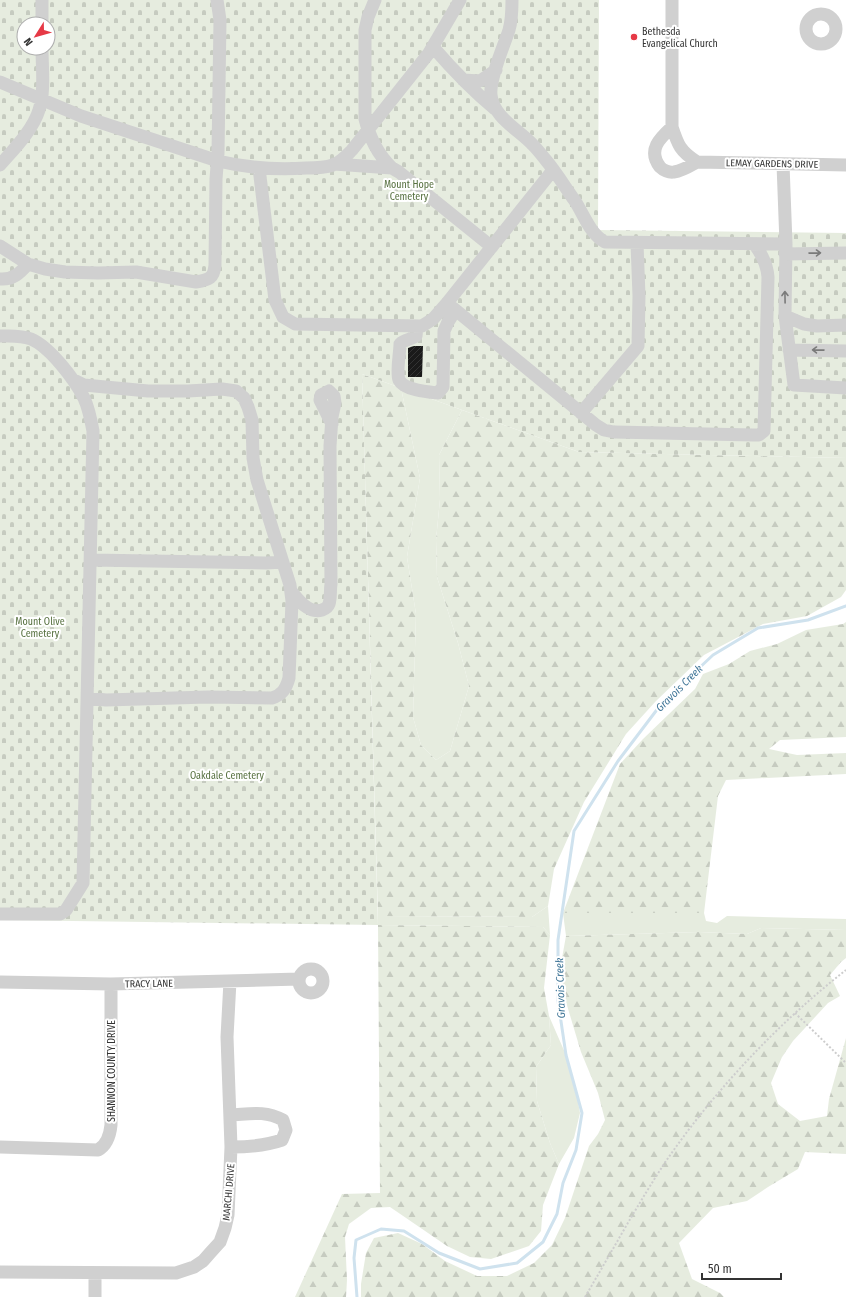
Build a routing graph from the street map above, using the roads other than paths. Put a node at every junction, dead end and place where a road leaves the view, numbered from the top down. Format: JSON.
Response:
{"nodes":[{"id":1,"x":42,"y":0,"type":"edge"},
{"id":2,"x":217,"y":0,"type":"edge"},
{"id":3,"x":375,"y":0,"type":"edge"},
{"id":4,"x":460,"y":0,"type":"edge"},
{"id":5,"x":512,"y":0,"type":"edge"},
{"id":6,"x":672,"y":0,"type":"edge"},
{"id":7,"x":42,"y":16,"type":"edge"},
{"id":8,"x":433,"y":47,"type":"junction"},
{"id":9,"x":42,"y":56,"type":"edge"},
{"id":10,"x":496,"y":70,"type":"junction"},
{"id":11,"x":463,"y":80,"type":"junction"},
{"id":12,"x":0,"y":82,"type":"edge"},
{"id":13,"x":42,"y":100,"type":"junction"},
{"id":14,"x":495,"y":109,"type":"junction"},
{"id":15,"x":672,"y":127,"type":"junction"},
{"id":16,"x":368,"y":130,"type":"junction"},
{"id":17,"x":218,"y":161,"type":"junction"},
{"id":18,"x":697,"y":162,"type":"junction"},
{"id":19,"x":334,"y":164,"type":"junction"},
{"id":20,"x":783,"y":164,"type":"junction"},
{"id":21,"x":0,"y":165,"type":"edge"},
{"id":22,"x":846,"y":165,"type":"edge"},
{"id":23,"x":259,"y":168,"type":"junction"},
{"id":24,"x":392,"y":168,"type":"junction"},
{"id":25,"x":553,"y":170,"type":"junction"},
{"id":26,"x":637,"y":243,"type":"junction"},
{"id":27,"x":754,"y":244,"type":"junction"},
{"id":28,"x":0,"y":246,"type":"edge"},
{"id":29,"x":492,"y":247,"type":"junction"},
{"id":30,"x":785,"y":249,"type":"junction"},
{"id":31,"x":846,"y":253,"type":"edge"},
{"id":32,"x":28,"y":264,"type":"junction"},
{"id":33,"x":0,"y":279,"type":"edge"},
{"id":34,"x":451,"y":307,"type":"junction"},
{"id":35,"x":785,"y":316,"type":"junction"},
{"id":36,"x":846,"y":325,"type":"edge"},
{"id":37,"x":417,"y":326,"type":"junction"},
{"id":38,"x":0,"y":336,"type":"edge"},
{"id":39,"x":789,"y":350,"type":"junction"},
{"id":40,"x":846,"y":351,"type":"edge"},
{"id":41,"x":72,"y":379,"type":"junction"},
{"id":42,"x":846,"y":388,"type":"edge"},
{"id":43,"x":581,"y":413,"type":"junction"},
{"id":44,"x":332,"y":424,"type":"dead end"},
{"id":45,"x":91,"y":560,"type":"junction"},
{"id":46,"x":283,"y":562,"type":"junction"},
{"id":47,"x":291,"y":591,"type":"junction"},
{"id":48,"x":88,"y":698,"type":"junction"},
{"id":49,"x":0,"y":914,"type":"edge"},
{"id":50,"x":299,"y":979,"type":"dead end"},
{"id":51,"x":230,"y":981,"type":"junction"},
{"id":52,"x":0,"y":982,"type":"edge"},
{"id":53,"x":110,"y":984,"type":"junction"},
{"id":54,"x":230,"y":1115,"type":"junction"},
{"id":55,"x":0,"y":1147,"type":"edge"},
{"id":56,"x":231,"y":1147,"type":"junction"},
{"id":57,"x":0,"y":1272,"type":"edge"},
{"id":58,"x":95,"y":1273,"type":"junction"},
{"id":59,"x":95,"y":1297,"type":"edge"}],
"edges":[{"from":1,"to":7,"type":"street"},
{"from":2,"to":17,"type":"street"},
{"from":3,"to":16,"type":"street"},
{"from":4,"to":8,"type":"street"},
{"from":5,"to":10,"type":"street"},
{"from":6,"to":15,"type":"street"},
{"from":8,"to":11,"type":"street"},
{"from":8,"to":16,"type":"street"},
{"from":9,"to":13,"type":"street"},
{"from":10,"to":11,"type":"street"},
{"from":10,"to":14,"type":"street"},
{"from":11,"to":14,"type":"street"},
{"from":12,"to":13,"type":"street"},
{"from":13,"to":17,"type":"street"},
{"from":13,"to":21,"type":"street"},
{"from":14,"to":25,"type":"street"},
{"from":15,"to":18,"type":"street"},
{"from":15,"to":18,"type":"street","name":"LEMAY GARDENS DRIVE"},
{"from":16,"to":19,"type":"street"},
{"from":16,"to":24,"type":"street"},
{"from":17,"to":23,"type":"street"},
{"from":17,"to":32,"type":"street"},
{"from":18,"to":20,"type":"street","name":"LEMAY GARDENS DRIVE"},
{"from":19,"to":23,"type":"street"},
{"from":19,"to":24,"type":"street"},
{"from":20,"to":22,"type":"street","name":"LEMAY GARDENS DRIVE"},
{"from":20,"to":30,"type":"street"},
{"from":23,"to":37,"type":"street"},
{"from":24,"to":29,"type":"street"},
{"from":25,"to":26,"type":"street"},
{"from":25,"to":29,"type":"street"},
{"from":26,"to":27,"type":"street"},
{"from":26,"to":43,"type":"street"},
{"from":27,"to":30,"type":"street"},
{"from":27,"to":43,"type":"street"},
{"from":28,"to":32,"type":"street"},
{"from":29,"to":34,"type":"street"},
{"from":30,"to":31,"type":"street","one_way":true},
{"from":35,"to":30,"type":"street","one_way":true},
{"from":32,"to":33,"type":"street"},
{"from":34,"to":37,"type":"street"},
{"from":34,"to":37,"type":"street"},
{"from":34,"to":43,"type":"street"},
{"from":35,"to":36,"type":"street"},
{"from":35,"to":39,"type":"street"},
{"from":38,"to":41,"type":"street"},
{"from":40,"to":39,"type":"street","one_way":true},
{"from":39,"to":42,"type":"street"},
{"from":41,"to":45,"type":"street"},
{"from":41,"to":46,"type":"street"},
{"from":44,"to":47,"type":"street"},
{"from":45,"to":46,"type":"street"},
{"from":45,"to":48,"type":"street"},
{"from":46,"to":47,"type":"street"},
{"from":47,"to":48,"type":"street"},
{"from":48,"to":49,"type":"street"},
{"from":50,"to":51,"type":"street","name":"TRACY LANE"},
{"from":51,"to":53,"type":"street","name":"TRACY LANE"},
{"from":51,"to":54,"type":"street","name":"MARCHI DRIVE"},
{"from":52,"to":53,"type":"street","name":"TRACY LANE"},
{"from":53,"to":55,"type":"street","name":"SHANNON COUNTY DRIVE"},
{"from":54,"to":56,"type":"street","name":"MARCHI DRIVE"},
{"from":54,"to":56,"type":"street"},
{"from":56,"to":58,"type":"street","name":"MARCHI DRIVE"},
{"from":57,"to":58,"type":"street","name":"MARCHI DRIVE"},
{"from":58,"to":59,"type":"street"}]}
